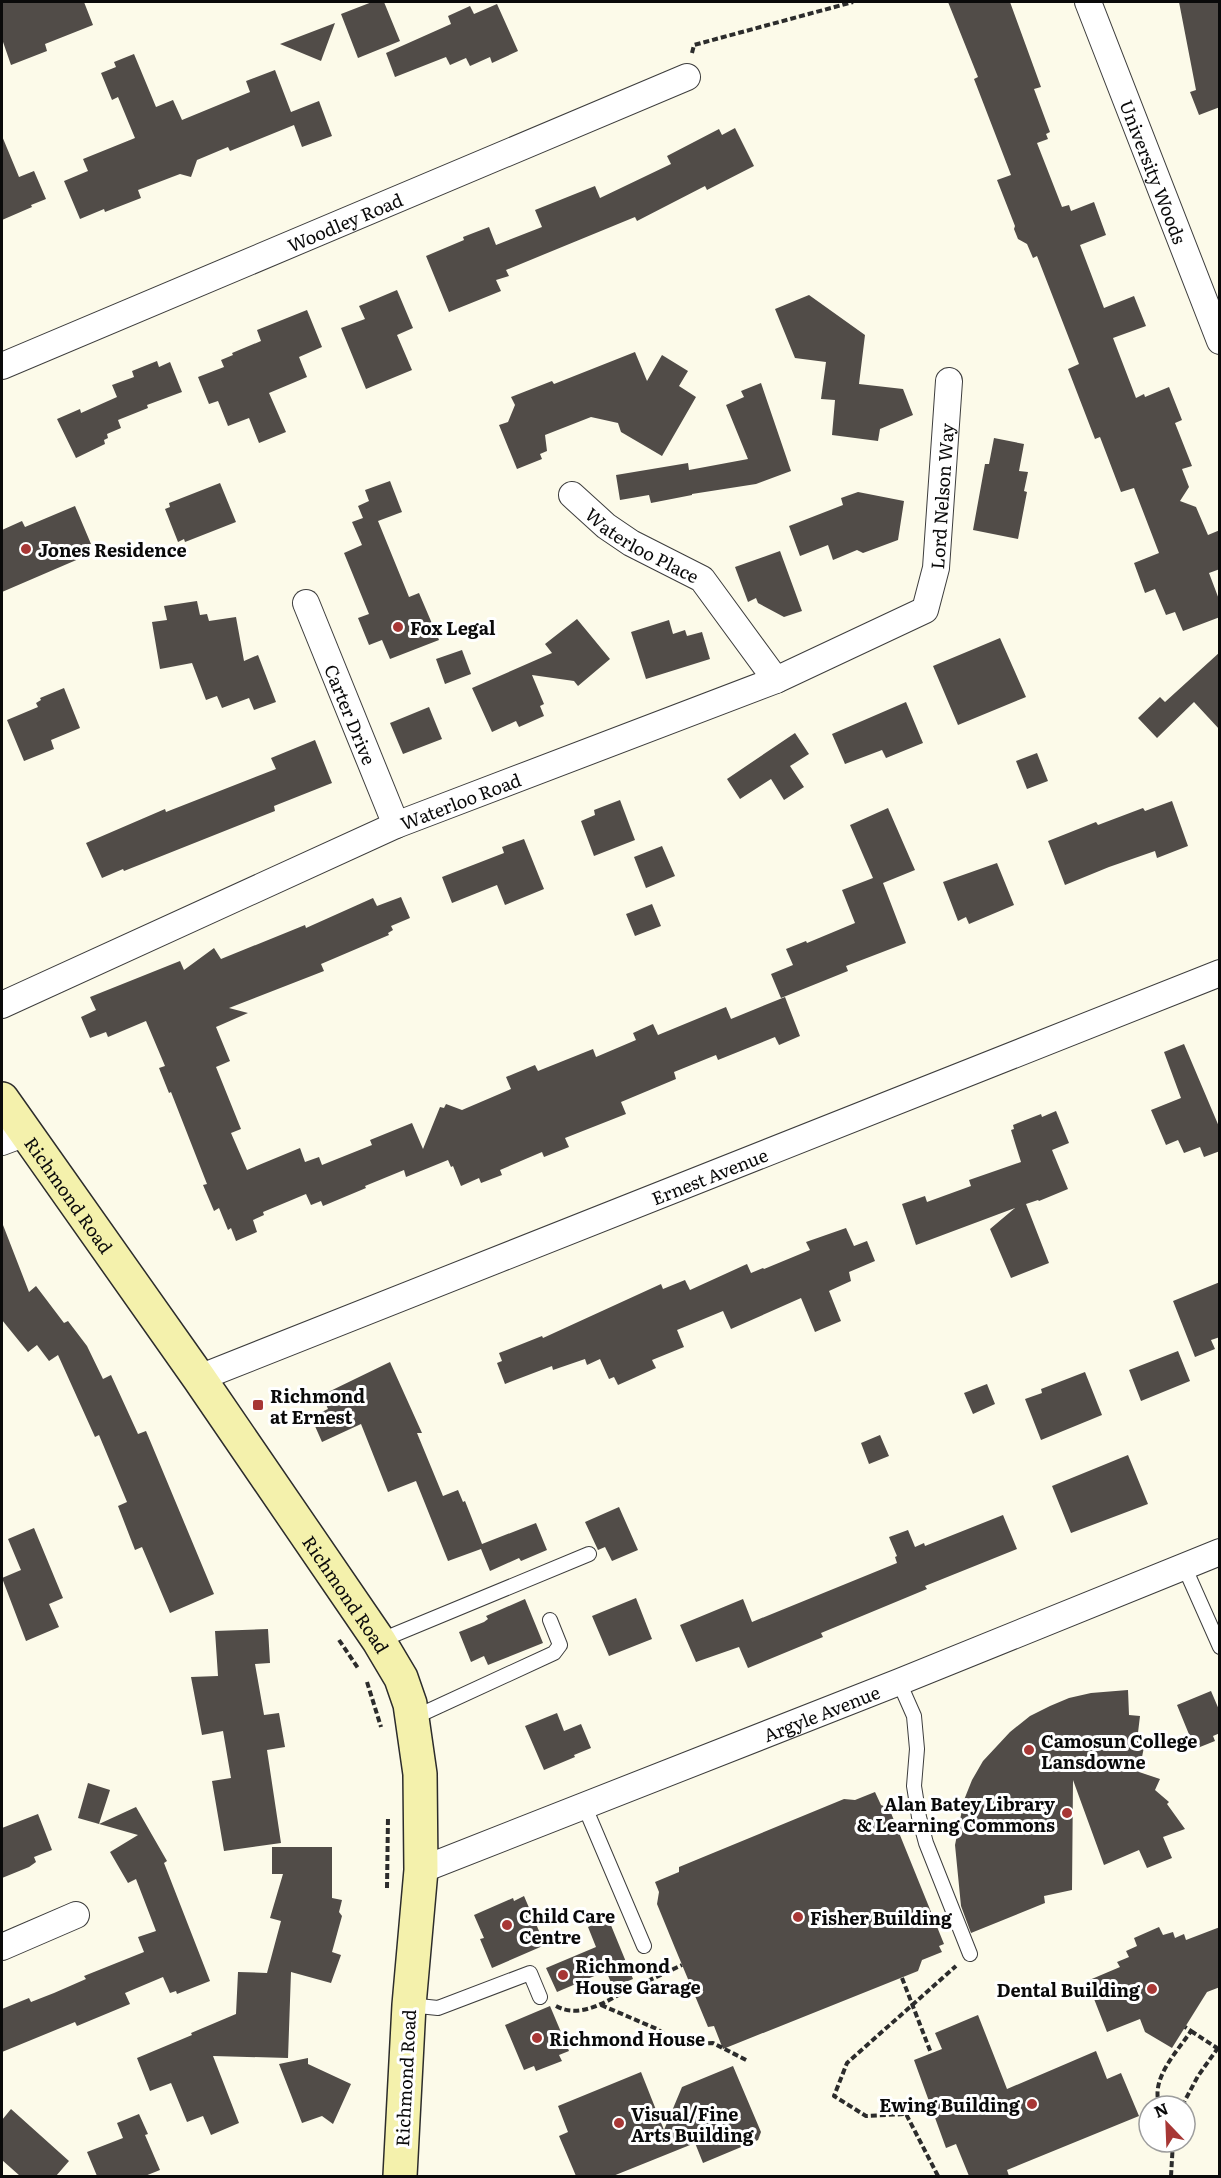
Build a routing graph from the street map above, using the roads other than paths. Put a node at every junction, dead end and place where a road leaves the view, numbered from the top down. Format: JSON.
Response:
{"nodes":[{"id":1,"x":1088,"y":2,"type":"edge"},
{"id":2,"x":687,"y":77,"type":"road end"},
{"id":3,"x":1220,"y":341,"type":"edge"},
{"id":4,"x":2,"y":366,"type":"edge"},
{"id":5,"x":949,"y":381,"type":"dead end"},
{"id":6,"x":572,"y":495,"type":"dead end"},
{"id":7,"x":306,"y":603,"type":"dead end"},
{"id":8,"x":925,"y":610,"type":"joint"},
{"id":9,"x":776,"y":680,"type":"junction"},
{"id":10,"x":396,"y":825,"type":"junction"},
{"id":11,"x":1220,"y":973,"type":"edge"},
{"id":12,"x":2,"y":1005,"type":"edge"},
{"id":13,"x":2,"y":1099,"type":"edge"},
{"id":14,"x":14,"y":1137,"type":"edge"},
{"id":15,"x":199,"y":1378,"type":"junction"},
{"id":16,"x":1220,"y":1552,"type":"edge"},
{"id":17,"x":589,"y":1554,"type":"dead end"},
{"id":18,"x":1184,"y":1566,"type":"junction"},
{"id":19,"x":550,"y":1620,"type":"dead end"},
{"id":20,"x":380,"y":1641,"type":"junction"},
{"id":21,"x":1219,"y":1651,"type":"edge"},
{"id":22,"x":899,"y":1682,"type":"junction"},
{"id":23,"x":413,"y":1718,"type":"junction"},
{"id":24,"x":584,"y":1805,"type":"junction"},
{"id":25,"x":422,"y":1870,"type":"junction"},
{"id":26,"x":76,"y":1915,"type":"dead end"},
{"id":27,"x":644,"y":1946,"type":"dead end"},
{"id":28,"x":2,"y":1947,"type":"edge"},
{"id":29,"x":970,"y":1954,"type":"road end"},
{"id":30,"x":540,"y":1997,"type":"road end"},
{"id":31,"x":409,"y":2005,"type":"junction"},
{"id":32,"x":400,"y":2176,"type":"edge"}],
"edges":[{"from":1,"to":3,"type":"street","name":"University Woods"},
{"from":2,"to":4,"type":"street","name":"Woodley Road"},
{"from":5,"to":8,"type":"street","name":"Lord Nelson Way"},
{"from":6,"to":9,"type":"street","name":"Waterloo Place"},
{"from":7,"to":10,"type":"street","name":"Carter Drive"},
{"from":8,"to":9,"type":"street","name":"Waterloo Road"},
{"from":9,"to":10,"type":"street","name":"Waterloo Road"},
{"from":10,"to":12,"type":"street","name":"Waterloo Road"},
{"from":11,"to":15,"type":"street","name":"Ernest Avenue"},
{"from":13,"to":14,"type":"main road","name":"Richmond Road"},
{"from":14,"to":15,"type":"main road","name":"Richmond Road"},
{"from":15,"to":20,"type":"main road","name":"Richmond Road"},
{"from":16,"to":18,"type":"street","name":"Argyle Avenue"},
{"from":17,"to":20,"type":"lane"},
{"from":18,"to":21,"type":"lane"},
{"from":18,"to":22,"type":"street","name":"Argyle Avenue"},
{"from":19,"to":23,"type":"lane"},
{"from":20,"to":23,"type":"main road","name":"Richmond Road"},
{"from":22,"to":24,"type":"street","name":"Argyle Avenue"},
{"from":22,"to":29,"type":"lane"},
{"from":23,"to":25,"type":"main road","name":"Richmond Road"},
{"from":24,"to":25,"type":"street","name":"Argyle Avenue"},
{"from":24,"to":27,"type":"lane"},
{"from":25,"to":31,"type":"main road","name":"Richmond Road"},
{"from":26,"to":28,"type":"street"},
{"from":30,"to":31,"type":"lane"},
{"from":31,"to":32,"type":"main road","name":"Richmond Road"}]}
